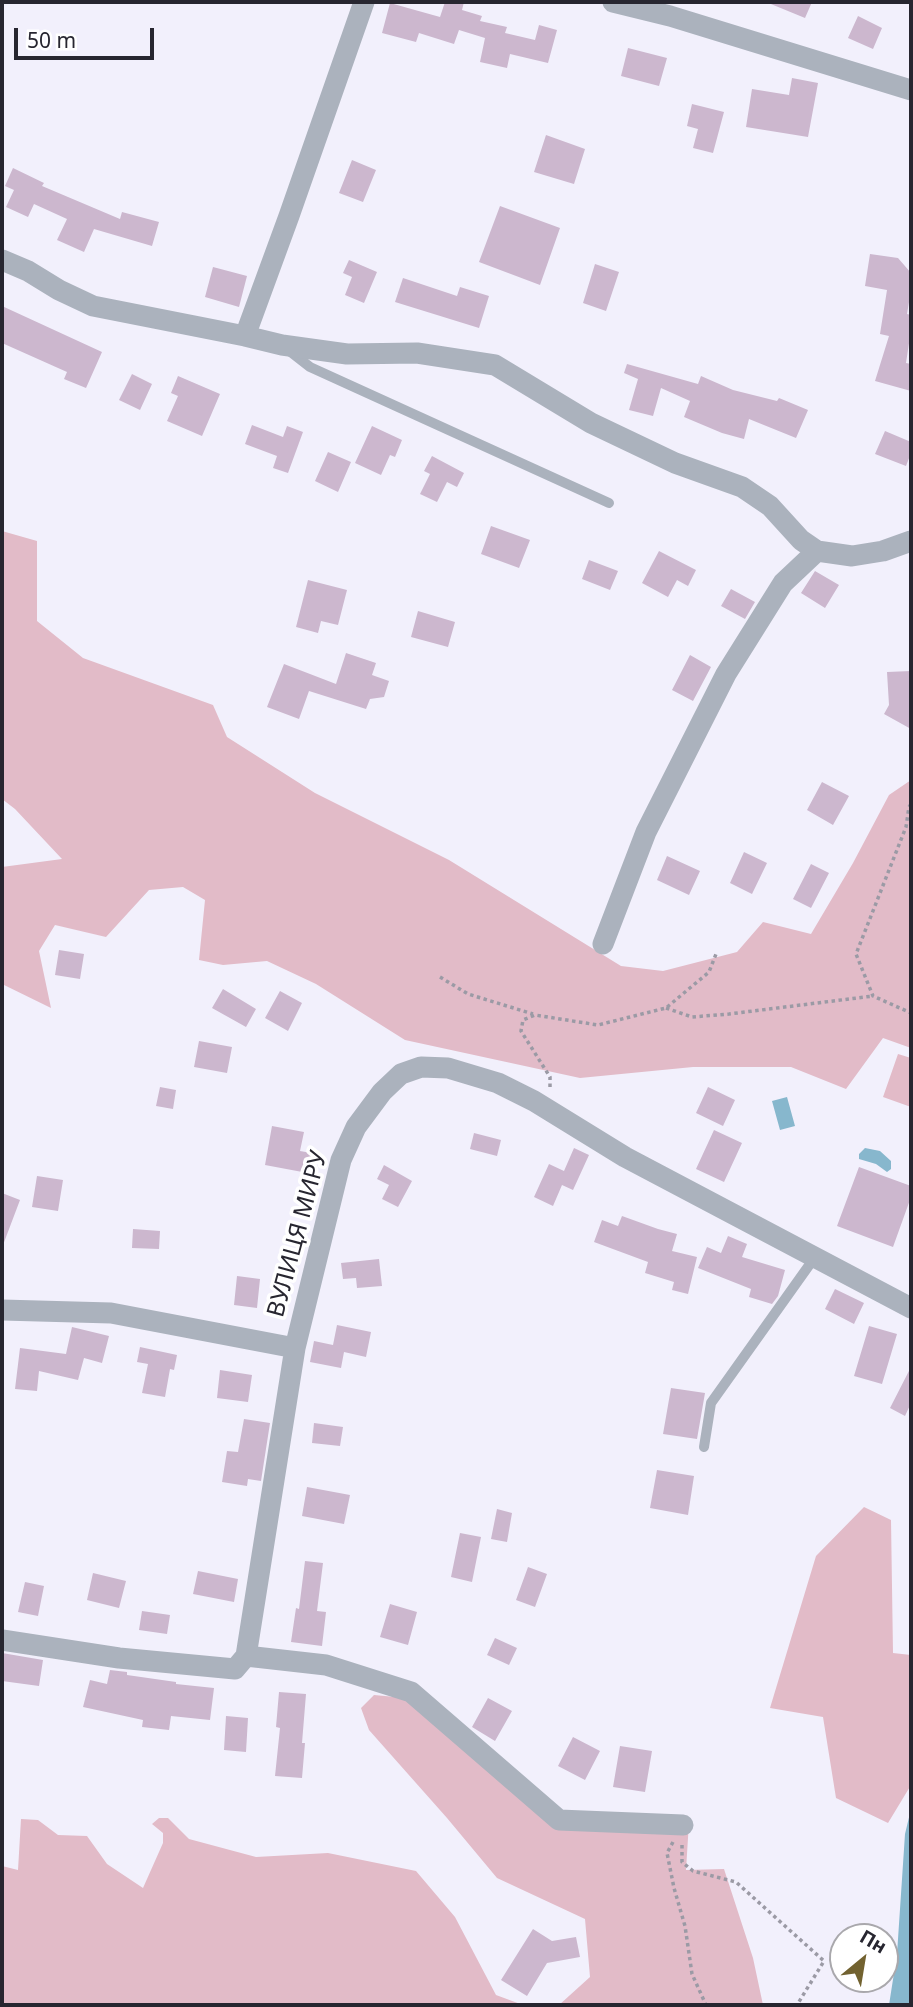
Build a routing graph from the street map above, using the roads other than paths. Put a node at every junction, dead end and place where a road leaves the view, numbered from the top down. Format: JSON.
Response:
{"nodes":[{"id":1,"x":364,"y":2,"type":"edge"},
{"id":2,"x":613,"y":2,"type":"edge"},
{"id":3,"x":911,"y":90,"type":"edge"},
{"id":4,"x":2,"y":260,"type":"edge"},
{"id":5,"x":245,"y":336,"type":"junction"},
{"id":6,"x":282,"y":345,"type":"junction"},
{"id":7,"x":609,"y":503,"type":"dead end"},
{"id":8,"x":911,"y":541,"type":"edge"},
{"id":9,"x":817,"y":551,"type":"junction"},
{"id":10,"x":603,"y":944,"type":"dead end"},
{"id":11,"x":815,"y":1256,"type":"junction"},
{"id":12,"x":911,"y":1308,"type":"edge"},
{"id":13,"x":2,"y":1310,"type":"edge"},
{"id":14,"x":295,"y":1348,"type":"junction"},
{"id":15,"x":704,"y":1447,"type":"dead end"},
{"id":16,"x":2,"y":1640,"type":"edge"},
{"id":17,"x":246,"y":1656,"type":"junction"},
{"id":18,"x":683,"y":1825,"type":"road end"}],
"edges":[{"from":1,"to":5,"type":"street"},
{"from":2,"to":3,"type":"street"},
{"from":4,"to":5,"type":"street"},
{"from":5,"to":6,"type":"street"},
{"from":6,"to":7,"type":"lane"},
{"from":6,"to":9,"type":"street"},
{"from":8,"to":9,"type":"street"},
{"from":9,"to":10,"type":"street"},
{"from":11,"to":12,"type":"street","name":"ВУЛИЦЯ МИРУ"},
{"from":11,"to":14,"type":"street","name":"ВУЛИЦЯ МИРУ"},
{"from":11,"to":15,"type":"lane"},
{"from":13,"to":14,"type":"street"},
{"from":14,"to":17,"type":"street","name":"ВУЛИЦЯ МИРУ"},
{"from":16,"to":17,"type":"street"},
{"from":17,"to":18,"type":"street"}]}
